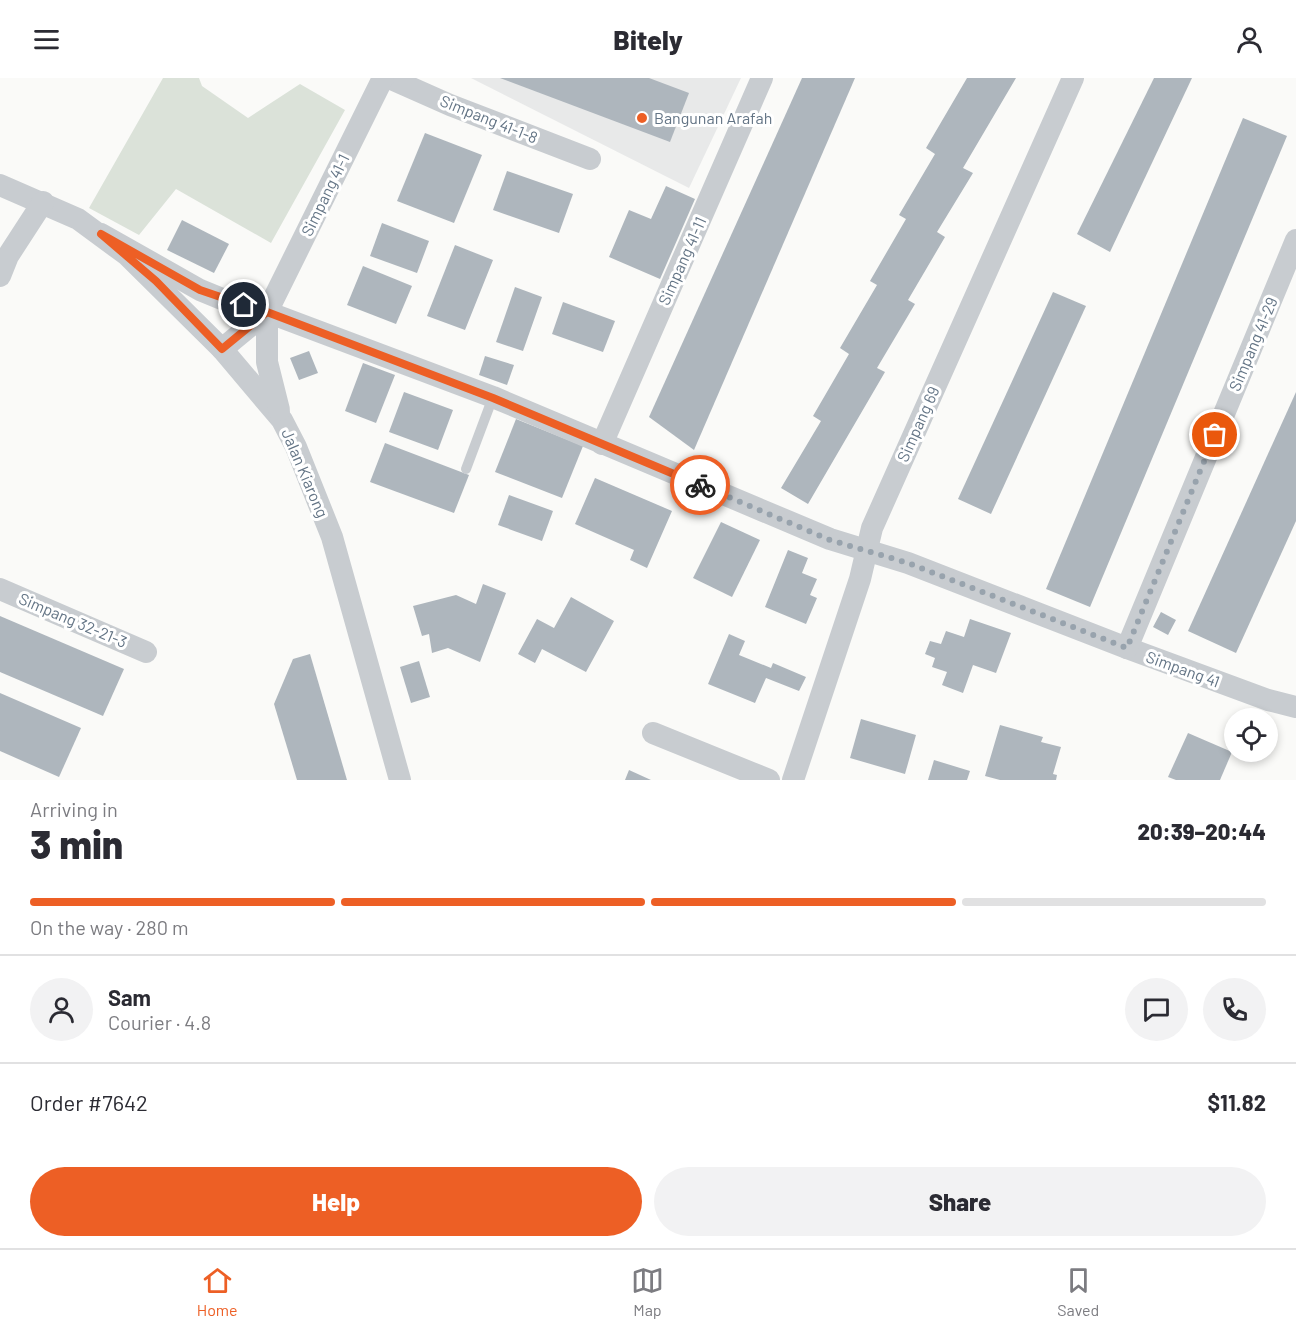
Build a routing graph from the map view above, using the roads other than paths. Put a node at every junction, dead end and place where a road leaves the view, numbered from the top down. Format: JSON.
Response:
{"nodes":[{"id":1,"x":382,"y":78,"type":"edge"},
{"id":2,"x":389,"y":78,"type":"edge"},
{"id":3,"x":762,"y":78,"type":"edge"},
{"id":4,"x":1073,"y":78,"type":"edge"},
{"id":5,"x":590,"y":159,"type":"dead end"},
{"id":6,"x":0,"y":185,"type":"edge"},
{"id":7,"x":43,"y":202,"type":"junction"},
{"id":8,"x":101,"y":234,"type":"junction"},
{"id":9,"x":1296,"y":240,"type":"edge"},
{"id":10,"x":0,"y":276,"type":"edge"},
{"id":11,"x":267,"y":312,"type":"junction"},
{"id":12,"x":222,"y":349,"type":"junction"},
{"id":13,"x":493,"y":398,"type":"junction"},
{"id":14,"x":282,"y":420,"type":"junction"},
{"id":15,"x":602,"y":444,"type":"junction"},
{"id":16,"x":466,"y":469,"type":"dead end"},
{"id":17,"x":866,"y":550,"type":"junction"},
{"id":18,"x":0,"y":589,"type":"edge"},
{"id":19,"x":1127,"y":648,"type":"junction"},
{"id":20,"x":146,"y":652,"type":"dead end"},
{"id":21,"x":1296,"y":707,"type":"edge"},
{"id":22,"x":653,"y":733,"type":"dead end"},
{"id":23,"x":400,"y":780,"type":"edge"},
{"id":24,"x":770,"y":780,"type":"edge"},
{"id":25,"x":793,"y":780,"type":"edge"}],
"edges":[{"from":1,"to":11,"type":"street","name":"Simpang 41-1"},
{"from":2,"to":5,"type":"street","name":"Simpang 41-1-8"},
{"from":3,"to":15,"type":"street","name":"Simpang 41-11"},
{"from":4,"to":17,"type":"street","name":"Simpang 69"},
{"from":6,"to":7,"type":"street","name":"Jalan Kiarong"},
{"from":7,"to":8,"type":"street","name":"Jalan Kiarong"},
{"from":7,"to":10,"type":"street"},
{"from":8,"to":11,"type":"street"},
{"from":8,"to":12,"type":"street","name":"Jalan Kiarong"},
{"from":9,"to":19,"type":"street","name":"Simpang 41-29"},
{"from":11,"to":12,"type":"street","name":"Simpang 41-1"},
{"from":11,"to":13,"type":"street","name":"Simpang 41"},
{"from":11,"to":14,"type":"street","name":"Simpang 41-1"},
{"from":12,"to":14,"type":"street","name":"Jalan Kiarong"},
{"from":13,"to":15,"type":"street","name":"Simpang 41"},
{"from":13,"to":16,"type":"lane"},
{"from":14,"to":23,"type":"street","name":"Jalan Kiarong"},
{"from":15,"to":17,"type":"street","name":"Simpang 41"},
{"from":17,"to":19,"type":"street","name":"Simpang 41"},
{"from":17,"to":25,"type":"street","name":"Simpang 69"},
{"from":18,"to":20,"type":"street","name":"Simpang 32-21-3"},
{"from":19,"to":21,"type":"street","name":"Simpang 41"},
{"from":22,"to":24,"type":"street"}]}
